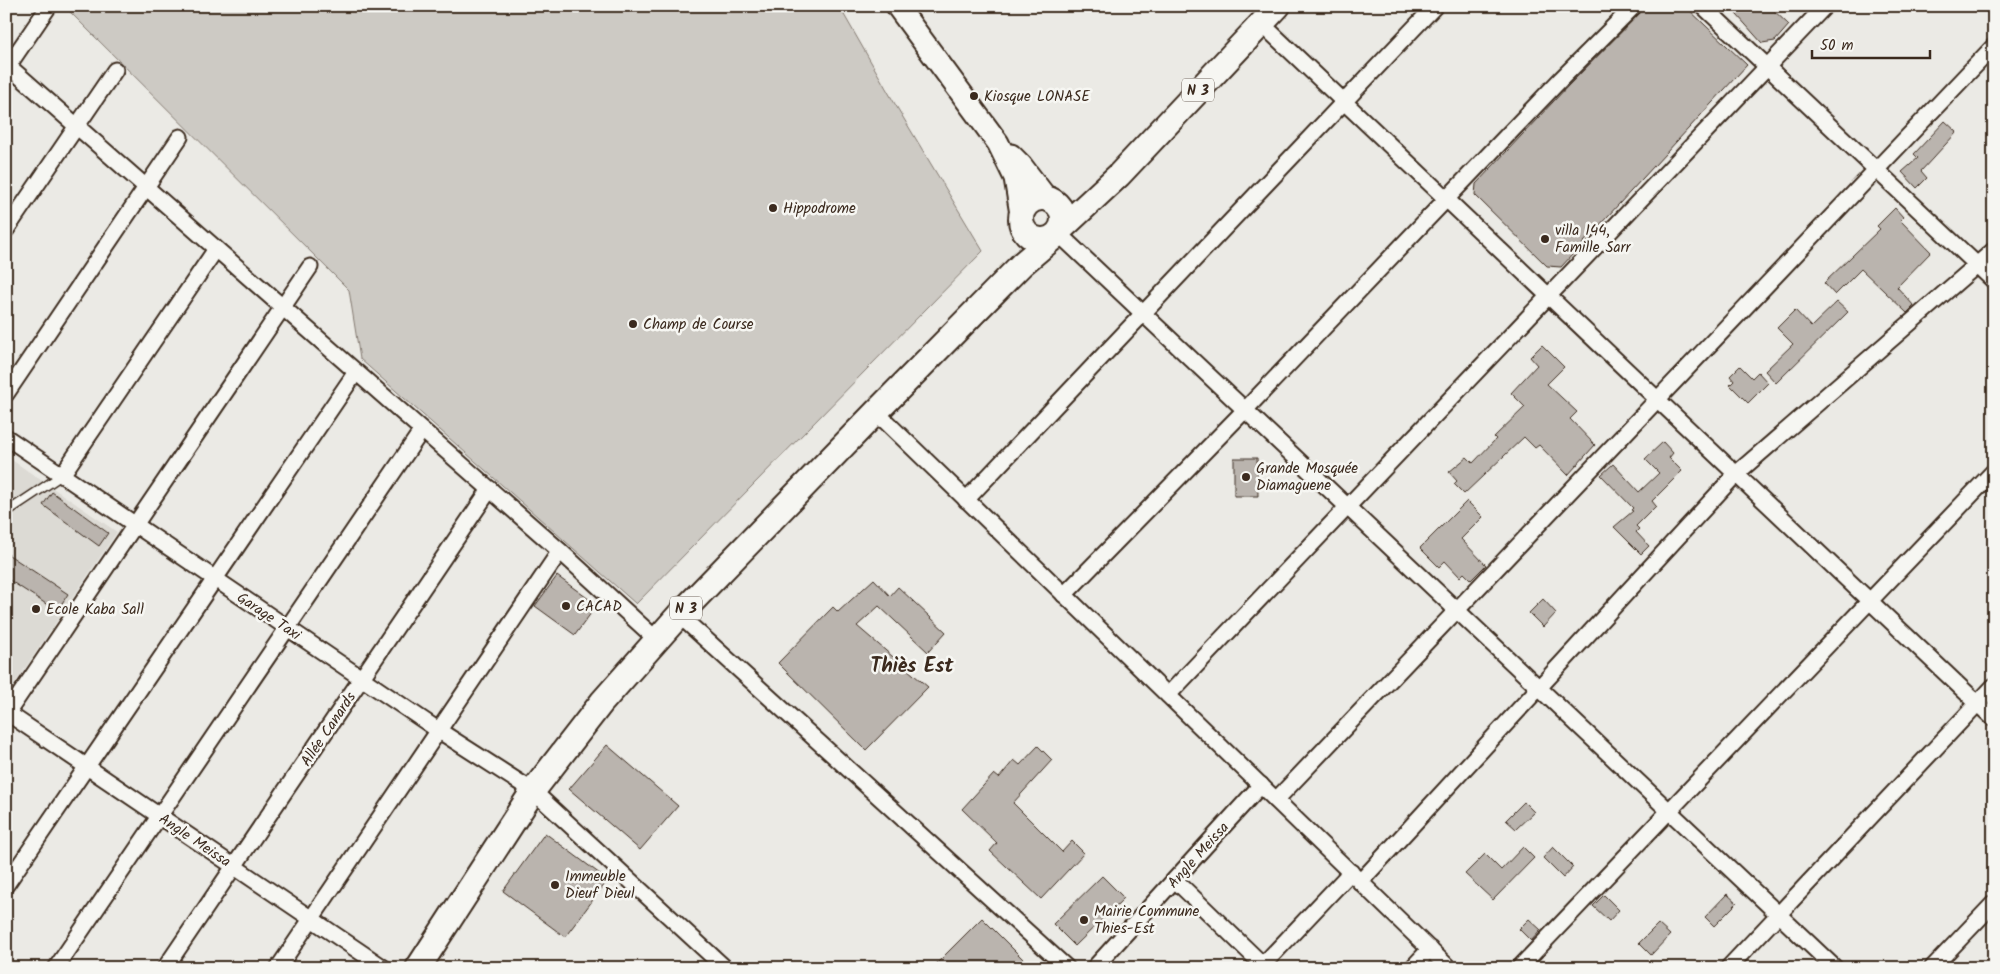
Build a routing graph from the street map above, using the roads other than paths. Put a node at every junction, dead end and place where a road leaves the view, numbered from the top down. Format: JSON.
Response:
{"nodes":[{"id":1,"x":49,"y":6,"type":"edge"},
{"id":2,"x":897,"y":6,"type":"edge"},
{"id":3,"x":1278,"y":6,"type":"edge"},
{"id":4,"x":1435,"y":6,"type":"edge"},
{"id":5,"x":1634,"y":6,"type":"edge"},
{"id":6,"x":1703,"y":6,"type":"edge"},
{"id":7,"x":1825,"y":6,"type":"edge"},
{"id":8,"x":1261,"y":24,"type":"junction"},
{"id":9,"x":1994,"y":46,"type":"edge"},
{"id":10,"x":7,"y":66,"type":"edge"},
{"id":11,"x":1767,"y":67,"type":"junction"},
{"id":12,"x":115,"y":70,"type":"dead end"},
{"id":13,"x":1344,"y":102,"type":"junction"},
{"id":14,"x":76,"y":127,"type":"junction"},
{"id":15,"x":180,"y":136,"type":"dead end"},
{"id":16,"x":998,"y":143,"type":"junction"},
{"id":17,"x":1876,"y":170,"type":"junction"},
{"id":18,"x":1119,"y":175,"type":"junction"},
{"id":19,"x":146,"y":187,"type":"junction"},
{"id":20,"x":1446,"y":199,"type":"junction"},
{"id":21,"x":1052,"y":202,"type":"junction"},
{"id":22,"x":1022,"y":223,"type":"junction"},
{"id":23,"x":6,"y":230,"type":"edge"},
{"id":24,"x":1058,"y":233,"type":"junction"},
{"id":25,"x":216,"y":249,"type":"junction"},
{"id":26,"x":1994,"y":250,"type":"edge"},
{"id":27,"x":1977,"y":265,"type":"junction"},
{"id":28,"x":310,"y":267,"type":"dead end"},
{"id":29,"x":1994,"y":281,"type":"edge"},
{"id":30,"x":1001,"y":286,"type":"junction"},
{"id":31,"x":1548,"y":296,"type":"junction"},
{"id":32,"x":282,"y":307,"type":"junction"},
{"id":33,"x":1143,"y":313,"type":"junction"},
{"id":34,"x":356,"y":372,"type":"junction"},
{"id":35,"x":6,"y":394,"type":"edge"},
{"id":36,"x":1657,"y":400,"type":"junction"},
{"id":37,"x":1245,"y":410,"type":"junction"},
{"id":38,"x":876,"y":412,"type":"junction"},
{"id":39,"x":422,"y":430,"type":"junction"},
{"id":40,"x":6,"y":437,"type":"edge"},
{"id":41,"x":1994,"y":471,"type":"edge"},
{"id":42,"x":1736,"y":474,"type":"junction"},
{"id":43,"x":62,"y":475,"type":"junction"},
{"id":44,"x":490,"y":489,"type":"junction"},
{"id":45,"x":966,"y":500,"type":"junction"},
{"id":46,"x":1348,"y":507,"type":"junction"},
{"id":47,"x":8,"y":511,"type":"dead end"},
{"id":48,"x":135,"y":525,"type":"junction"},
{"id":49,"x":560,"y":551,"type":"junction"},
{"id":50,"x":216,"y":580,"type":"junction"},
{"id":51,"x":1064,"y":595,"type":"junction"},
{"id":52,"x":1870,"y":601,"type":"junction"},
{"id":53,"x":1457,"y":610,"type":"junction"},
{"id":54,"x":679,"y":615,"type":"junction"},
{"id":55,"x":287,"y":628,"type":"junction"},
{"id":56,"x":657,"y":640,"type":"junction"},
{"id":57,"x":362,"y":678,"type":"junction"},
{"id":58,"x":1994,"y":686,"type":"edge"},
{"id":59,"x":1539,"y":688,"type":"junction"},
{"id":60,"x":1168,"y":695,"type":"junction"},
{"id":61,"x":1978,"y":704,"type":"junction"},
{"id":62,"x":7,"y":713,"type":"edge"},
{"id":63,"x":1994,"y":719,"type":"edge"},
{"id":64,"x":438,"y":730,"type":"junction"},
{"id":65,"x":88,"y":767,"type":"junction"},
{"id":66,"x":1261,"y":785,"type":"junction"},
{"id":67,"x":533,"y":791,"type":"junction"},
{"id":68,"x":1276,"y":800,"type":"junction"},
{"id":69,"x":1669,"y":811,"type":"junction"},
{"id":70,"x":160,"y":816,"type":"junction"},
{"id":71,"x":235,"y":866,"type":"junction"},
{"id":72,"x":1356,"y":877,"type":"junction"},
{"id":73,"x":1175,"y":880,"type":"junction"},
{"id":74,"x":6,"y":885,"type":"edge"},
{"id":75,"x":1994,"y":903,"type":"edge"},
{"id":76,"x":1779,"y":915,"type":"junction"},
{"id":77,"x":311,"y":918,"type":"junction"},
{"id":78,"x":1430,"y":949,"type":"junction"},
{"id":79,"x":1263,"y":967,"type":"edge"},
{"id":80,"x":56,"y":968,"type":"edge"},
{"id":81,"x":165,"y":968,"type":"edge"},
{"id":82,"x":278,"y":968,"type":"edge"},
{"id":83,"x":384,"y":968,"type":"edge"},
{"id":84,"x":418,"y":968,"type":"edge"},
{"id":85,"x":725,"y":968,"type":"edge"},
{"id":86,"x":1067,"y":968,"type":"edge"},
{"id":87,"x":1094,"y":968,"type":"edge"},
{"id":88,"x":1412,"y":968,"type":"edge"},
{"id":89,"x":1449,"y":968,"type":"edge"},
{"id":90,"x":1519,"y":968,"type":"edge"},
{"id":91,"x":1728,"y":968,"type":"edge"},
{"id":92,"x":1835,"y":968,"type":"edge"},
{"id":93,"x":1932,"y":968,"type":"edge"}],
"edges":[{"from":1,"to":10,"type":"street"},
{"from":2,"to":16,"type":"main road"},
{"from":3,"to":8,"type":"main road","number":"N 3"},
{"from":4,"to":13,"type":"street"},
{"from":5,"to":20,"type":"street"},
{"from":6,"to":11,"type":"street"},
{"from":7,"to":11,"type":"street"},
{"from":8,"to":13,"type":"street"},
{"from":8,"to":18,"type":"main road","number":"N 3"},
{"from":9,"to":17,"type":"street"},
{"from":10,"to":14,"type":"street"},
{"from":11,"to":17,"type":"street"},
{"from":11,"to":31,"type":"street"},
{"from":12,"to":14,"type":"street"},
{"from":13,"to":20,"type":"street"},
{"from":13,"to":33,"type":"street"},
{"from":14,"to":19,"type":"street"},
{"from":14,"to":23,"type":"street"},
{"from":15,"to":19,"type":"street"},
{"from":16,"to":21,"type":"main road"},
{"from":16,"to":22,"type":"main road"},
{"from":17,"to":27,"type":"street"},
{"from":17,"to":36,"type":"street"},
{"from":18,"to":21,"type":"main road","number":"N 3"},
{"from":18,"to":24,"type":"main road","number":"N 3"},
{"from":19,"to":25,"type":"street"},
{"from":19,"to":35,"type":"street"},
{"from":20,"to":31,"type":"street"},
{"from":20,"to":37,"type":"street"},
{"from":21,"to":22,"type":"main road"},
{"from":21,"to":24,"type":"main road"},
{"from":22,"to":24,"type":"main road"},
{"from":22,"to":30,"type":"main road","number":"N 3"},
{"from":24,"to":30,"type":"main road","number":"N 3"},
{"from":24,"to":33,"type":"street"},
{"from":25,"to":32,"type":"street"},
{"from":25,"to":43,"type":"street"},
{"from":26,"to":27,"type":"street"},
{"from":27,"to":29,"type":"street"},
{"from":27,"to":42,"type":"street"},
{"from":28,"to":32,"type":"street"},
{"from":30,"to":38,"type":"main road","number":"N 3"},
{"from":31,"to":36,"type":"street"},
{"from":31,"to":46,"type":"street"},
{"from":32,"to":34,"type":"street"},
{"from":32,"to":48,"type":"street"},
{"from":33,"to":37,"type":"street"},
{"from":33,"to":45,"type":"street"},
{"from":34,"to":39,"type":"street"},
{"from":34,"to":50,"type":"street"},
{"from":36,"to":42,"type":"street"},
{"from":36,"to":53,"type":"street"},
{"from":37,"to":46,"type":"street"},
{"from":37,"to":51,"type":"street"},
{"from":38,"to":45,"type":"street"},
{"from":38,"to":54,"type":"main road","number":"N 3"},
{"from":39,"to":44,"type":"street"},
{"from":39,"to":55,"type":"street"},
{"from":40,"to":43,"type":"street","name":"Garage Taxi"},
{"from":41,"to":52,"type":"street"},
{"from":42,"to":52,"type":"street"},
{"from":42,"to":59,"type":"street"},
{"from":43,"to":47,"type":"lane"},
{"from":43,"to":48,"type":"street","name":"Garage Taxi"},
{"from":44,"to":49,"type":"street"},
{"from":44,"to":57,"type":"street","name":"Allée Canards"},
{"from":45,"to":51,"type":"street"},
{"from":46,"to":53,"type":"street"},
{"from":46,"to":60,"type":"street"},
{"from":48,"to":50,"type":"street","name":"Garage Taxi"},
{"from":48,"to":62,"type":"street"},
{"from":49,"to":56,"type":"street"},
{"from":49,"to":64,"type":"street"},
{"from":50,"to":55,"type":"street","name":"Garage Taxi"},
{"from":50,"to":65,"type":"street"},
{"from":51,"to":60,"type":"street"},
{"from":52,"to":61,"type":"street"},
{"from":52,"to":69,"type":"street"},
{"from":53,"to":59,"type":"street"},
{"from":53,"to":68,"type":"street"},
{"from":54,"to":56,"type":"main road","number":"N 3"},
{"from":54,"to":86,"type":"street"},
{"from":55,"to":57,"type":"street","name":"Garage Taxi"},
{"from":55,"to":70,"type":"street"},
{"from":56,"to":67,"type":"main road","number":"N 3"},
{"from":57,"to":64,"type":"street","name":"Garage Taxi"},
{"from":57,"to":71,"type":"street","name":"Allée Canards"},
{"from":58,"to":61,"type":"street"},
{"from":59,"to":69,"type":"street"},
{"from":59,"to":72,"type":"street"},
{"from":60,"to":66,"type":"street"},
{"from":61,"to":63,"type":"street"},
{"from":61,"to":76,"type":"street"},
{"from":62,"to":65,"type":"street","name":"Angle Meissa"},
{"from":64,"to":67,"type":"street","name":"Garage Taxi"},
{"from":64,"to":77,"type":"street"},
{"from":65,"to":70,"type":"street","name":"Angle Meissa"},
{"from":65,"to":74,"type":"street"},
{"from":66,"to":68,"type":"street"},
{"from":66,"to":73,"type":"street","name":"Angle Meissa"},
{"from":67,"to":84,"type":"main road","number":"N 3"},
{"from":67,"to":85,"type":"street","name":"Garage Taxi"},
{"from":68,"to":72,"type":"street"},
{"from":69,"to":76,"type":"street"},
{"from":69,"to":90,"type":"street"},
{"from":70,"to":71,"type":"street","name":"Angle Meissa"},
{"from":70,"to":80,"type":"street"},
{"from":71,"to":77,"type":"street","name":"Angle Meissa"},
{"from":71,"to":81,"type":"street","name":"Allée Canards"},
{"from":72,"to":78,"type":"street"},
{"from":72,"to":79,"type":"street"},
{"from":73,"to":79,"type":"street"},
{"from":73,"to":87,"type":"street","name":"Angle Meissa"},
{"from":75,"to":93,"type":"street"},
{"from":76,"to":91,"type":"street"},
{"from":76,"to":92,"type":"street"},
{"from":77,"to":82,"type":"street"},
{"from":77,"to":83,"type":"street","name":"Angle Meissa"},
{"from":78,"to":88,"type":"street"},
{"from":78,"to":89,"type":"street"}]}
